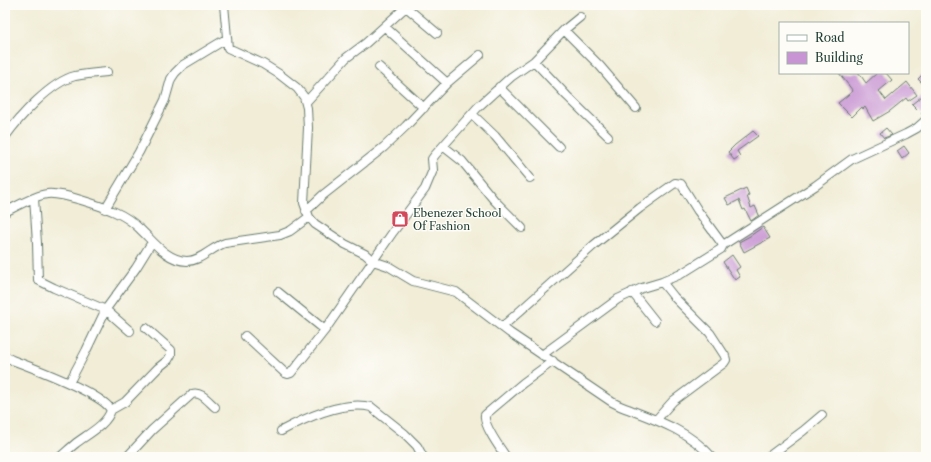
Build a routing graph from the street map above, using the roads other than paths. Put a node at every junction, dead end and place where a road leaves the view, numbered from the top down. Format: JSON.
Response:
{"nodes":[{"id":1,"x":224,"y":5,"type":"edge"},
{"id":2,"x":407,"y":6,"type":"edge"},
{"id":3,"x":580,"y":17,"type":"dead end"},
{"id":4,"x":384,"y":27,"type":"junction"},
{"id":5,"x":564,"y":30,"type":"junction"},
{"id":6,"x":437,"y":33,"type":"dead end"},
{"id":7,"x":226,"y":39,"type":"junction"},
{"id":8,"x":480,"y":55,"type":"dead end"},
{"id":9,"x":534,"y":61,"type":"junction"},
{"id":10,"x":379,"y":66,"type":"dead end"},
{"id":11,"x":107,"y":72,"type":"dead end"},
{"id":12,"x":447,"y":82,"type":"junction"},
{"id":13,"x":499,"y":87,"type":"junction"},
{"id":14,"x":306,"y":102,"type":"junction"},
{"id":15,"x":424,"y":108,"type":"junction"},
{"id":16,"x":636,"y":108,"type":"dead end"},
{"id":17,"x":472,"y":114,"type":"junction"},
{"id":18,"x":926,"y":120,"type":"edge"},
{"id":19,"x":8,"y":125,"type":"edge"},
{"id":20,"x":608,"y":136,"type":"dead end"},
{"id":21,"x":5,"y":137,"type":"edge"},
{"id":22,"x":443,"y":146,"type":"junction"},
{"id":23,"x":558,"y":147,"type":"dead end"},
{"id":24,"x":530,"y":178,"type":"dead end"},
{"id":25,"x":34,"y":198,"type":"junction"},
{"id":26,"x":105,"y":209,"type":"junction"},
{"id":27,"x":5,"y":212,"type":"edge"},
{"id":28,"x":308,"y":214,"type":"junction"},
{"id":29,"x":522,"y":228,"type":"dead end"},
{"id":30,"x":152,"y":242,"type":"junction"},
{"id":31,"x":723,"y":245,"type":"junction"},
{"id":32,"x":373,"y":261,"type":"junction"},
{"id":33,"x":662,"y":282,"type":"junction"},
{"id":34,"x":278,"y":292,"type":"dead end"},
{"id":35,"x":632,"y":292,"type":"junction"},
{"id":36,"x":106,"y":310,"type":"junction"},
{"id":37,"x":655,"y":321,"type":"dead end"},
{"id":38,"x":502,"y":326,"type":"junction"},
{"id":39,"x":146,"y":328,"type":"dead end"},
{"id":40,"x":324,"y":330,"type":"junction"},
{"id":41,"x":130,"y":331,"type":"dead end"},
{"id":42,"x":245,"y":336,"type":"dead end"},
{"id":43,"x":542,"y":355,"type":"junction"},
{"id":44,"x":5,"y":356,"type":"edge"},
{"id":45,"x":553,"y":362,"type":"junction"},
{"id":46,"x":69,"y":383,"type":"junction"},
{"id":47,"x":215,"y":407,"type":"dead end"},
{"id":48,"x":111,"y":410,"type":"junction"},
{"id":49,"x":822,"y":415,"type":"dead end"},
{"id":50,"x":656,"y":420,"type":"junction"},
{"id":51,"x":281,"y":432,"type":"dead end"},
{"id":52,"x":60,"y":457,"type":"edge"},
{"id":53,"x":127,"y":457,"type":"edge"},
{"id":54,"x":423,"y":457,"type":"edge"},
{"id":55,"x":506,"y":457,"type":"edge"},
{"id":56,"x":712,"y":457,"type":"edge"},
{"id":57,"x":768,"y":457,"type":"edge"}],
"edges":[{"from":1,"to":7,"type":"street"},
{"from":2,"to":4,"type":"street"},
{"from":2,"to":6,"type":"street"},
{"from":3,"to":5,"type":"street"},
{"from":4,"to":12,"type":"street"},
{"from":4,"to":14,"type":"street"},
{"from":5,"to":9,"type":"street"},
{"from":5,"to":16,"type":"street"},
{"from":7,"to":14,"type":"street"},
{"from":7,"to":26,"type":"street"},
{"from":8,"to":12,"type":"street"},
{"from":9,"to":13,"type":"street"},
{"from":9,"to":20,"type":"street"},
{"from":10,"to":15,"type":"street"},
{"from":11,"to":19,"type":"street"},
{"from":12,"to":15,"type":"street"},
{"from":13,"to":17,"type":"street"},
{"from":13,"to":23,"type":"street"},
{"from":14,"to":28,"type":"street"},
{"from":15,"to":28,"type":"street"},
{"from":17,"to":22,"type":"street"},
{"from":17,"to":24,"type":"street"},
{"from":18,"to":31,"type":"street"},
{"from":19,"to":21,"type":"street"},
{"from":22,"to":29,"type":"street"},
{"from":22,"to":32,"type":"street"},
{"from":25,"to":26,"type":"street"},
{"from":25,"to":27,"type":"street"},
{"from":25,"to":36,"type":"street"},
{"from":26,"to":30,"type":"street"},
{"from":28,"to":30,"type":"street"},
{"from":28,"to":32,"type":"street"},
{"from":30,"to":36,"type":"street"},
{"from":31,"to":33,"type":"street"},
{"from":31,"to":38,"type":"street"},
{"from":32,"to":38,"type":"street"},
{"from":32,"to":40,"type":"street"},
{"from":33,"to":35,"type":"street"},
{"from":33,"to":50,"type":"street"},
{"from":34,"to":40,"type":"street"},
{"from":35,"to":37,"type":"street"},
{"from":35,"to":43,"type":"street"},
{"from":36,"to":41,"type":"street"},
{"from":36,"to":46,"type":"street"},
{"from":38,"to":43,"type":"street"},
{"from":39,"to":48,"type":"street"},
{"from":40,"to":42,"type":"street"},
{"from":43,"to":45,"type":"street"},
{"from":44,"to":46,"type":"street"},
{"from":45,"to":50,"type":"street"},
{"from":45,"to":55,"type":"street"},
{"from":46,"to":48,"type":"street"},
{"from":47,"to":53,"type":"street"},
{"from":48,"to":52,"type":"street"},
{"from":49,"to":57,"type":"street"},
{"from":50,"to":56,"type":"street"},
{"from":51,"to":54,"type":"street"}]}
